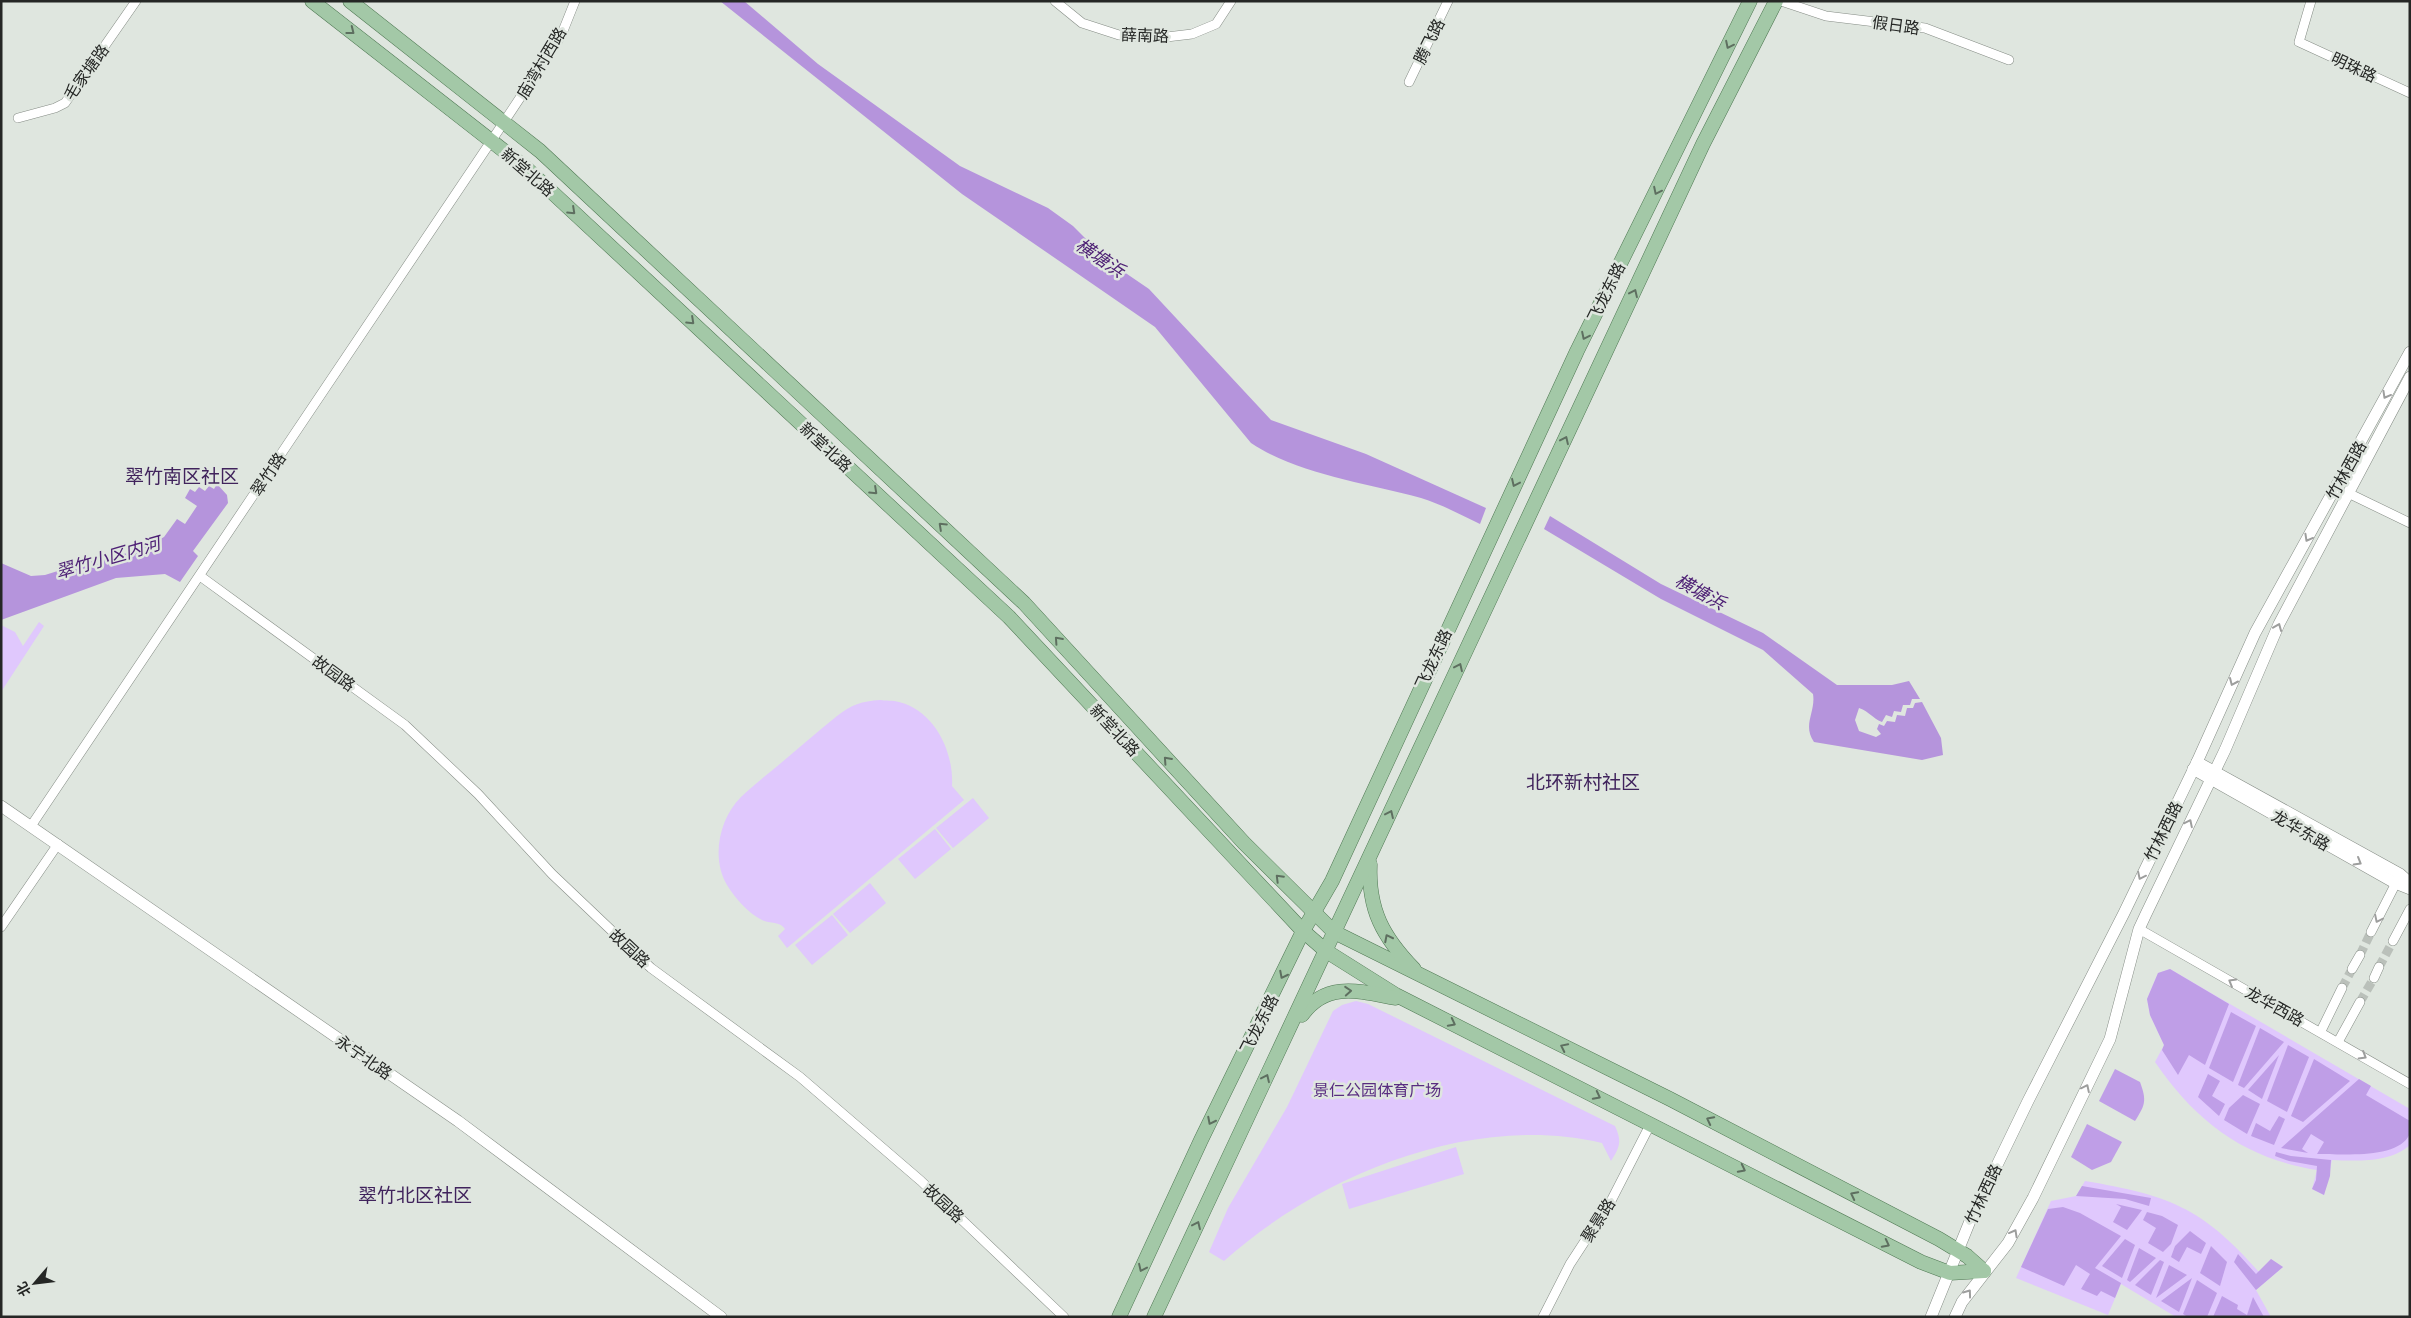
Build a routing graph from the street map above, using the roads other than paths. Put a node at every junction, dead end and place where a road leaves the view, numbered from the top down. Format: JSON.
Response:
{"nodes":[{"id":1,"x":136,"y":1,"type":"edge"},
{"id":2,"x":312,"y":1,"type":"edge"},
{"id":3,"x":350,"y":1,"type":"edge"},
{"id":4,"x":575,"y":1,"type":"edge"},
{"id":5,"x":1055,"y":1,"type":"edge"},
{"id":6,"x":1230,"y":1,"type":"edge"},
{"id":7,"x":1448,"y":1,"type":"edge"},
{"id":8,"x":1750,"y":1,"type":"edge"},
{"id":9,"x":1776,"y":1,"type":"edge"},
{"id":10,"x":1780,"y":1,"type":"edge"},
{"id":11,"x":2311,"y":1,"type":"edge"},
{"id":12,"x":2009,"y":60,"type":"dead end"},
{"id":13,"x":1409,"y":82,"type":"dead end"},
{"id":14,"x":2410,"y":93,"type":"edge"},
{"id":15,"x":18,"y":118,"type":"dead end"},
{"id":16,"x":504,"y":122,"type":"junction"},
{"id":17,"x":491,"y":141,"type":"junction"},
{"id":18,"x":2410,"y":352,"type":"edge"},
{"id":19,"x":2410,"y":377,"type":"edge"},
{"id":20,"x":2348,"y":493,"type":"junction"},
{"id":21,"x":2410,"y":523,"type":"edge"},
{"id":22,"x":200,"y":576,"type":"junction"},
{"id":23,"x":2195,"y":765,"type":"junction"},
{"id":24,"x":2213,"y":775,"type":"junction"},
{"id":25,"x":1,"y":806,"type":"edge"},
{"id":26,"x":31,"y":826,"type":"junction"},
{"id":27,"x":58,"y":844,"type":"junction"},
{"id":28,"x":1370,"y":858,"type":"junction"},
{"id":29,"x":2398,"y":879,"type":"junction"},
{"id":30,"x":2410,"y":884,"type":"edge"},
{"id":31,"x":2410,"y":889,"type":"edge"},
{"id":32,"x":2410,"y":910,"type":"edge"},
{"id":33,"x":1313,"y":912,"type":"junction"},
{"id":34,"x":1,"y":927,"type":"edge"},
{"id":35,"x":2139,"y":929,"type":"junction"},
{"id":36,"x":1303,"y":931,"type":"junction"},
{"id":37,"x":1334,"y":932,"type":"junction"},
{"id":38,"x":2371,"y":932,"type":"tunnel mouth"},
{"id":39,"x":2393,"y":941,"type":"tunnel mouth"},
{"id":40,"x":1326,"y":951,"type":"junction"},
{"id":41,"x":2360,"y":955,"type":"tunnel mouth"},
{"id":42,"x":2379,"y":967,"type":"tunnel mouth"},
{"id":43,"x":2352,"y":969,"type":"tunnel mouth"},
{"id":44,"x":1419,"y":975,"type":"junction"},
{"id":45,"x":2374,"y":978,"type":"tunnel mouth"},
{"id":46,"x":2342,"y":988,"type":"tunnel mouth"},
{"id":47,"x":1408,"y":1001,"type":"junction"},
{"id":48,"x":2360,"y":1002,"type":"tunnel mouth"},
{"id":49,"x":2321,"y":1031,"type":"junction"},
{"id":50,"x":1285,"y":1039,"type":"junction"},
{"id":51,"x":2338,"y":1042,"type":"junction"},
{"id":52,"x":2410,"y":1084,"type":"edge"},
{"id":53,"x":1651,"y":1123,"type":"junction"},
{"id":54,"x":1963,"y":1253,"type":"junction"},
{"id":55,"x":1984,"y":1272,"type":"junction"},
{"id":56,"x":1950,"y":1273,"type":"junction"},
{"id":57,"x":721,"y":1317,"type":"edge"},
{"id":58,"x":1064,"y":1317,"type":"edge"},
{"id":59,"x":1119,"y":1317,"type":"edge"},
{"id":60,"x":1154,"y":1317,"type":"edge"},
{"id":61,"x":1544,"y":1317,"type":"edge"},
{"id":62,"x":1931,"y":1317,"type":"edge"},
{"id":63,"x":1955,"y":1317,"type":"edge"}],
"edges":[{"from":1,"to":15,"type":"street","name":"毛家塘路"},
{"from":2,"to":17,"type":"main road","name":"新堂北路","one_way":true},
{"from":3,"to":16,"type":"main road","name":"新堂北路"},
{"from":4,"to":16,"type":"street","name":"庙湾村西路"},
{"from":5,"to":6,"type":"street","name":"薛南路"},
{"from":7,"to":13,"type":"street","name":"腾飞路"},
{"from":8,"to":33,"type":"main road","name":"飞龙东路","one_way":true},
{"from":28,"to":9,"type":"main road","name":"飞龙东路","one_way":true},
{"from":10,"to":12,"type":"street","name":"假日路"},
{"from":11,"to":14,"type":"street","name":"明珠路"},
{"from":16,"to":17,"type":"street","name":"翠竹路"},
{"from":33,"to":16,"type":"main road","name":"新堂北路","one_way":true},
{"from":17,"to":22,"type":"street","name":"翠竹路"},
{"from":17,"to":36,"type":"main road","name":"新堂北路","one_way":true},
{"from":18,"to":23,"type":"main road","name":"竹林西路","one_way":true},
{"from":19,"to":20,"type":"main road","name":"竹林西路"},
{"from":20,"to":21,"type":"street"},
{"from":24,"to":20,"type":"main road","name":"竹林西路","one_way":true},
{"from":22,"to":26,"type":"street","name":"翠竹路"},
{"from":22,"to":58,"type":"street","name":"故园路"},
{"from":23,"to":24,"type":"main road","name":"龙华东路"},
{"from":23,"to":54,"type":"main road","name":"竹林西路","one_way":true},
{"from":24,"to":29,"type":"main road","name":"龙华东路"},
{"from":35,"to":24,"type":"main road","name":"竹林西路","one_way":true},
{"from":25,"to":26,"type":"main road","name":"永宁北路"},
{"from":26,"to":27,"type":"main road","name":"永宁北路"},
{"from":27,"to":34,"type":"street"},
{"from":27,"to":57,"type":"main road","name":"永宁北路"},
{"from":28,"to":37,"type":"main road","name":"飞龙东路"},
{"from":44,"to":28,"type":"main road","one_way":true},
{"from":29,"to":30,"type":"main road","name":"龙华东路"},
{"from":29,"to":31,"type":"main road","name":"龙华东路"},
{"from":29,"to":38,"type":"street","one_way":true},
{"from":32,"to":39,"type":"street"},
{"from":33,"to":36,"type":"main road","name":"飞龙东路"},
{"from":33,"to":37,"type":"main road","name":"新堂北路"},
{"from":49,"to":35,"type":"street","name":"龙华西路","one_way":true},
{"from":55,"to":35,"type":"main road","name":"竹林西路","one_way":true},
{"from":36,"to":40,"type":"main road","name":"新堂北路"},
{"from":36,"to":59,"type":"main road","name":"飞龙东路","one_way":true},
{"from":37,"to":40,"type":"main road","name":"飞龙东路"},
{"from":37,"to":44,"type":"main road","name":"新堂北路"},
{"from":40,"to":47,"type":"main road","name":"新堂北路"},
{"from":40,"to":50,"type":"main road","name":"飞龙东路"},
{"from":41,"to":43,"type":"street"},
{"from":42,"to":45,"type":"street"},
{"from":54,"to":44,"type":"main road","name":"新堂北路","one_way":true},
{"from":46,"to":49,"type":"street"},
{"from":50,"to":47,"type":"main road","one_way":true},
{"from":47,"to":53,"type":"main road","one_way":true},
{"from":48,"to":51,"type":"street"},
{"from":49,"to":51,"type":"street","name":"龙华西路"},
{"from":60,"to":50,"type":"main road","name":"飞龙东路","one_way":true},
{"from":51,"to":52,"type":"street","name":"龙华西路","one_way":true},
{"from":53,"to":56,"type":"main road","one_way":true},
{"from":53,"to":61,"type":"street","name":"聚景路"},
{"from":54,"to":55,"type":"main road","name":"新堂北路"},
{"from":54,"to":56,"type":"main road","name":"竹林西路"},
{"from":55,"to":56,"type":"main road"},
{"from":63,"to":55,"type":"main road","name":"竹林西路","one_way":true},
{"from":56,"to":62,"type":"main road","name":"竹林西路"}]}
